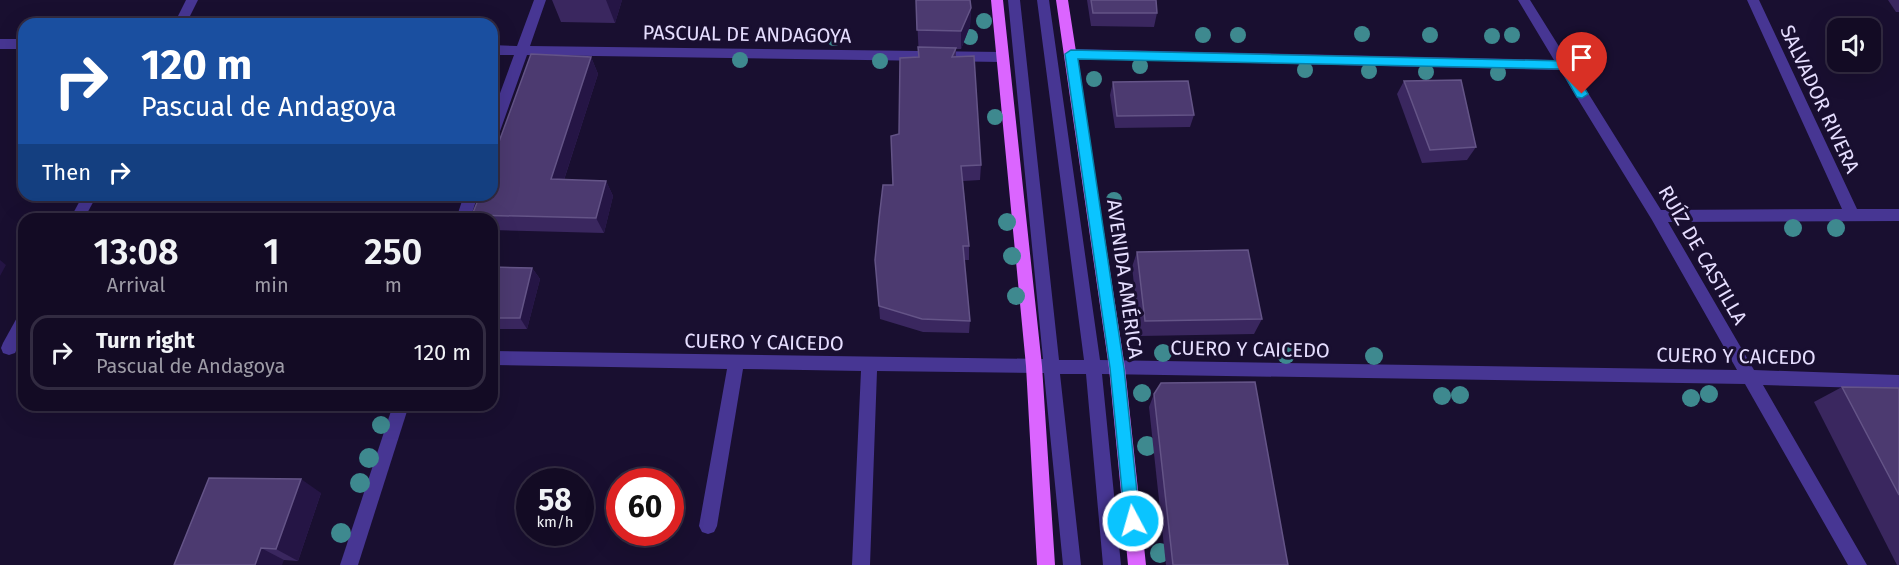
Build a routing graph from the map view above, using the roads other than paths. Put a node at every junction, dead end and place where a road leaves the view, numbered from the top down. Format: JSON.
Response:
{"nodes":[{"id":1,"x":192,"y":0,"type":"edge"},
{"id":2,"x":540,"y":0,"type":"edge"},
{"id":3,"x":997,"y":0,"type":"edge"},
{"id":4,"x":1014,"y":0,"type":"edge"},
{"id":5,"x":1043,"y":0,"type":"edge"},
{"id":6,"x":1062,"y":0,"type":"edge"},
{"id":7,"x":1524,"y":0,"type":"edge"},
{"id":8,"x":1754,"y":0,"type":"edge"},
{"id":9,"x":183,"y":18,"type":"edge"},
{"id":10,"x":0,"y":44,"type":"edge"},
{"id":11,"x":18,"y":44,"type":"edge"},
{"id":12,"x":498,"y":50,"type":"edge"},
{"id":13,"x":520,"y":51,"type":"junction"},
{"id":14,"x":1071,"y":54,"type":"junction"},
{"id":15,"x":1002,"y":57,"type":"junction"},
{"id":16,"x":1564,"y":65,"type":"junction"},
{"id":17,"x":498,"y":116,"type":"edge"},
{"id":18,"x":1852,"y":215,"type":"junction"},
{"id":19,"x":1899,"y":215,"type":"edge"},
{"id":20,"x":1657,"y":216,"type":"junction"},
{"id":21,"x":18,"y":332,"type":"edge"},
{"id":22,"x":11,"y":348,"type":"edge"},
{"id":23,"x":498,"y":358,"type":"edge"},
{"id":24,"x":736,"y":363,"type":"junction"},
{"id":25,"x":868,"y":364,"type":"junction"},
{"id":26,"x":1034,"y":366,"type":"junction"},
{"id":27,"x":1054,"y":367,"type":"junction"},
{"id":28,"x":1093,"y":368,"type":"junction"},
{"id":29,"x":1117,"y":368,"type":"junction"},
{"id":30,"x":1748,"y":376,"type":"junction"},
{"id":31,"x":1899,"y":382,"type":"edge"},
{"id":32,"x":399,"y":411,"type":"edge"},
{"id":33,"x":708,"y":526,"type":"dead end"},
{"id":34,"x":349,"y":565,"type":"edge"},
{"id":35,"x":861,"y":565,"type":"edge"},
{"id":36,"x":1046,"y":565,"type":"edge"},
{"id":37,"x":1072,"y":565,"type":"edge"},
{"id":38,"x":1112,"y":565,"type":"edge"},
{"id":39,"x":1137,"y":565,"type":"edge"},
{"id":40,"x":1858,"y":565,"type":"edge"}],
"edges":[{"from":1,"to":9,"type":"street"},
{"from":2,"to":13,"type":"street"},
{"from":3,"to":15,"type":"main road"},
{"from":4,"to":27,"type":"street"},
{"from":5,"to":28,"type":"street"},
{"from":6,"to":14,"type":"main road","name":"AVENIDA AMÉRICA"},
{"from":7,"to":16,"type":"street","name":"RUÍZ DE CASTILLA"},
{"from":8,"to":18,"type":"street","name":"SALVADOR RIVERA"},
{"from":10,"to":11,"type":"street"},
{"from":12,"to":13,"type":"street","name":"PASCUAL DE ANDAGOYA"},
{"from":13,"to":15,"type":"street","name":"PASCUAL DE ANDAGOYA"},
{"from":13,"to":17,"type":"street"},
{"from":14,"to":16,"type":"street"},
{"from":14,"to":29,"type":"main road","name":"AVENIDA AMÉRICA"},
{"from":15,"to":26,"type":"main road"},
{"from":16,"to":20,"type":"street","name":"RUÍZ DE CASTILLA"},
{"from":18,"to":19,"type":"street"},
{"from":18,"to":20,"type":"street"},
{"from":20,"to":30,"type":"street","name":"RUÍZ DE CASTILLA"},
{"from":21,"to":22,"type":"street"},
{"from":23,"to":24,"type":"street","name":"CUERO Y CAICEDO"},
{"from":24,"to":25,"type":"street","name":"CUERO Y CAICEDO"},
{"from":24,"to":33,"type":"street"},
{"from":25,"to":26,"type":"street","name":"CUERO Y CAICEDO"},
{"from":25,"to":35,"type":"street"},
{"from":26,"to":27,"type":"street","name":"CUERO Y CAICEDO"},
{"from":26,"to":36,"type":"main road"},
{"from":27,"to":28,"type":"street","name":"CUERO Y CAICEDO"},
{"from":27,"to":37,"type":"street"},
{"from":28,"to":29,"type":"street","name":"CUERO Y CAICEDO"},
{"from":28,"to":38,"type":"street"},
{"from":29,"to":30,"type":"street","name":"CUERO Y CAICEDO"},
{"from":29,"to":39,"type":"main road","name":"AVENIDA AMÉRICA"},
{"from":30,"to":31,"type":"street","name":"CUERO Y CAICEDO"},
{"from":30,"to":40,"type":"street","name":"RUÍZ DE CASTILLA"},
{"from":32,"to":34,"type":"street"}]}
